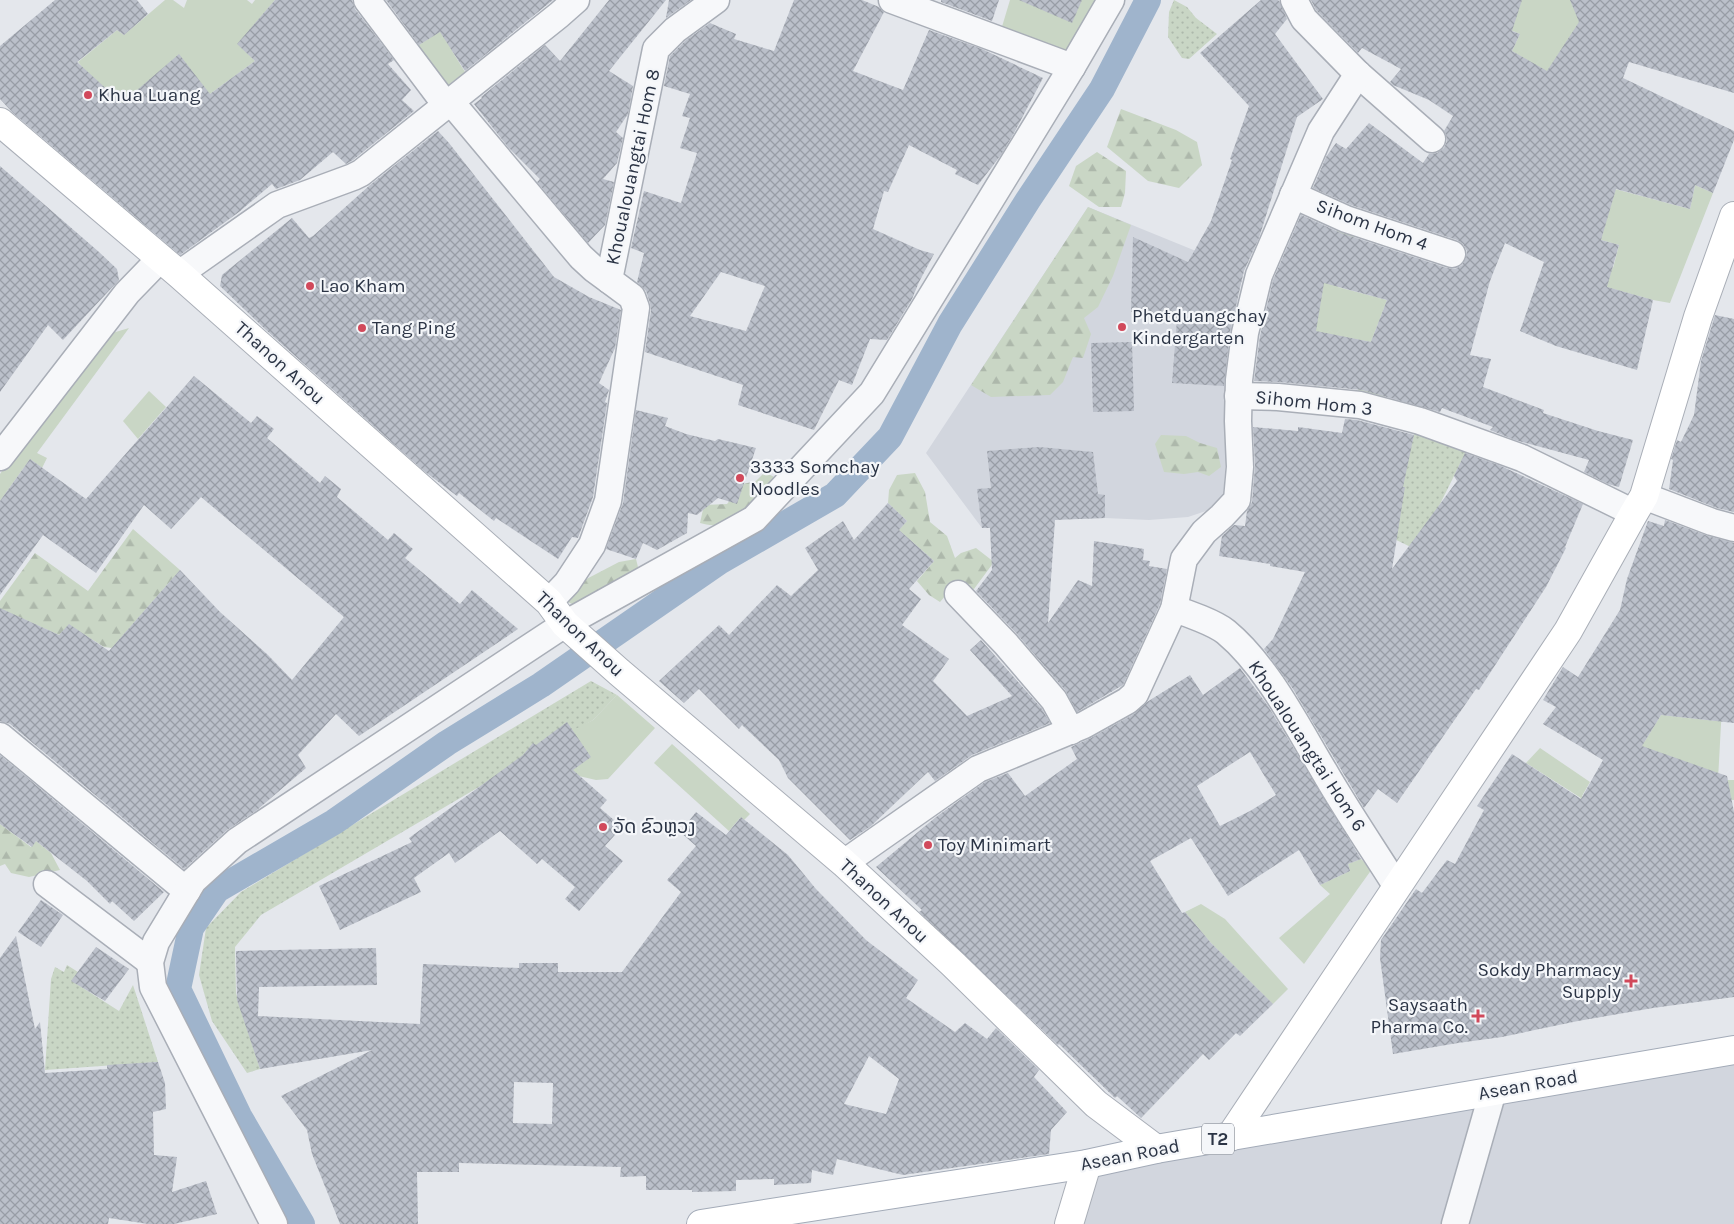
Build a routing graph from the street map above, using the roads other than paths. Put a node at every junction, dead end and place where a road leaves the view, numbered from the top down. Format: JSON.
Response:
{"nodes":[{"id":1,"x":367,"y":0,"type":"edge"},
{"id":2,"x":576,"y":0,"type":"edge"},
{"id":3,"x":716,"y":0,"type":"edge"},
{"id":4,"x":892,"y":0,"type":"edge"},
{"id":5,"x":1110,"y":0,"type":"edge"},
{"id":6,"x":1294,"y":0,"type":"edge"},
{"id":7,"x":1072,"y":67,"type":"junction"},
{"id":8,"x":1358,"y":74,"type":"junction"},
{"id":9,"x":449,"y":103,"type":"junction"},
{"id":10,"x":0,"y":122,"type":"edge"},
{"id":11,"x":1432,"y":139,"type":"dead end"},
{"id":12,"x":1293,"y":195,"type":"junction"},
{"id":13,"x":1734,"y":216,"type":"edge"},
{"id":14,"x":1452,"y":254,"type":"dead end"},
{"id":15,"x":170,"y":266,"type":"junction"},
{"id":16,"x":609,"y":280,"type":"junction"},
{"id":17,"x":1238,"y":396,"type":"junction"},
{"id":18,"x":0,"y":457,"type":"edge"},
{"id":19,"x":1639,"y":505,"type":"junction"},
{"id":20,"x":1734,"y":528,"type":"edge"},
{"id":21,"x":958,"y":594,"type":"dead end"},
{"id":22,"x":549,"y":602,"type":"junction"},
{"id":23,"x":1174,"y":609,"type":"junction"},
{"id":24,"x":565,"y":624,"type":"junction"},
{"id":25,"x":1070,"y":731,"type":"junction"},
{"id":26,"x":0,"y":736,"type":"edge"},
{"id":27,"x":844,"y":863,"type":"junction"},
{"id":28,"x":47,"y":884,"type":"dead end"},
{"id":29,"x":1397,"y":887,"type":"junction"},
{"id":30,"x":187,"y":891,"type":"junction"},
{"id":31,"x":150,"y":962,"type":"junction"},
{"id":32,"x":1734,"y":1050,"type":"edge"},
{"id":33,"x":1493,"y":1091,"type":"junction"},
{"id":34,"x":1230,"y":1137,"type":"junction"},
{"id":35,"x":1156,"y":1149,"type":"junction"},
{"id":36,"x":1087,"y":1164,"type":"junction"},
{"id":37,"x":274,"y":1224,"type":"edge"},
{"id":38,"x":701,"y":1224,"type":"edge"},
{"id":39,"x":1069,"y":1224,"type":"edge"},
{"id":40,"x":1455,"y":1224,"type":"edge"}],
"edges":[{"from":1,"to":9,"type":"street"},
{"from":2,"to":9,"type":"street"},
{"from":3,"to":16,"type":"street","name":"Khoualouangtai Hom 8"},
{"from":4,"to":7,"type":"street"},
{"from":5,"to":7,"type":"street"},
{"from":6,"to":8,"type":"street"},
{"from":7,"to":24,"type":"street"},
{"from":8,"to":11,"type":"street"},
{"from":8,"to":12,"type":"street","name":"Sihom Hom 3"},
{"from":9,"to":15,"type":"street"},
{"from":9,"to":16,"type":"street"},
{"from":10,"to":15,"type":"street","name":"Thanon Anou"},
{"from":12,"to":14,"type":"street","name":"Sihom Hom 4"},
{"from":12,"to":17,"type":"street","name":"Sihom Hom 3"},
{"from":13,"to":19,"type":"street"},
{"from":15,"to":18,"type":"street"},
{"from":15,"to":22,"type":"street","name":"Thanon Anou"},
{"from":16,"to":22,"type":"street","name":"Khoualouangtai Hom 8"},
{"from":17,"to":19,"type":"street","name":"Sihom Hom 3"},
{"from":17,"to":23,"type":"street"},
{"from":19,"to":20,"type":"street","name":"Sihom Hom 3"},
{"from":19,"to":29,"type":"street"},
{"from":21,"to":25,"type":"street"},
{"from":22,"to":24,"type":"street","name":"Thanon Anou"},
{"from":23,"to":25,"type":"street"},
{"from":23,"to":29,"type":"street","name":"Khoualouangtai Hom 6"},
{"from":24,"to":27,"type":"street","name":"Thanon Anou"},
{"from":24,"to":30,"type":"street"},
{"from":25,"to":27,"type":"street"},
{"from":26,"to":30,"type":"street"},
{"from":27,"to":35,"type":"street","name":"Thanon Anou"},
{"from":28,"to":31,"type":"street"},
{"from":29,"to":34,"type":"street"},
{"from":30,"to":31,"type":"street"},
{"from":31,"to":37,"type":"street"},
{"from":32,"to":33,"type":"street","name":"Asean Road","number":"T2"},
{"from":33,"to":34,"type":"street","name":"Asean Road","number":"T2"},
{"from":33,"to":40,"type":"street"},
{"from":34,"to":35,"type":"street","name":"Asean Road","number":"T2"},
{"from":35,"to":36,"type":"street","name":"Asean Road","number":"T2"},
{"from":36,"to":38,"type":"street","name":"Asean Road","number":"T2"},
{"from":36,"to":39,"type":"street"}]}
